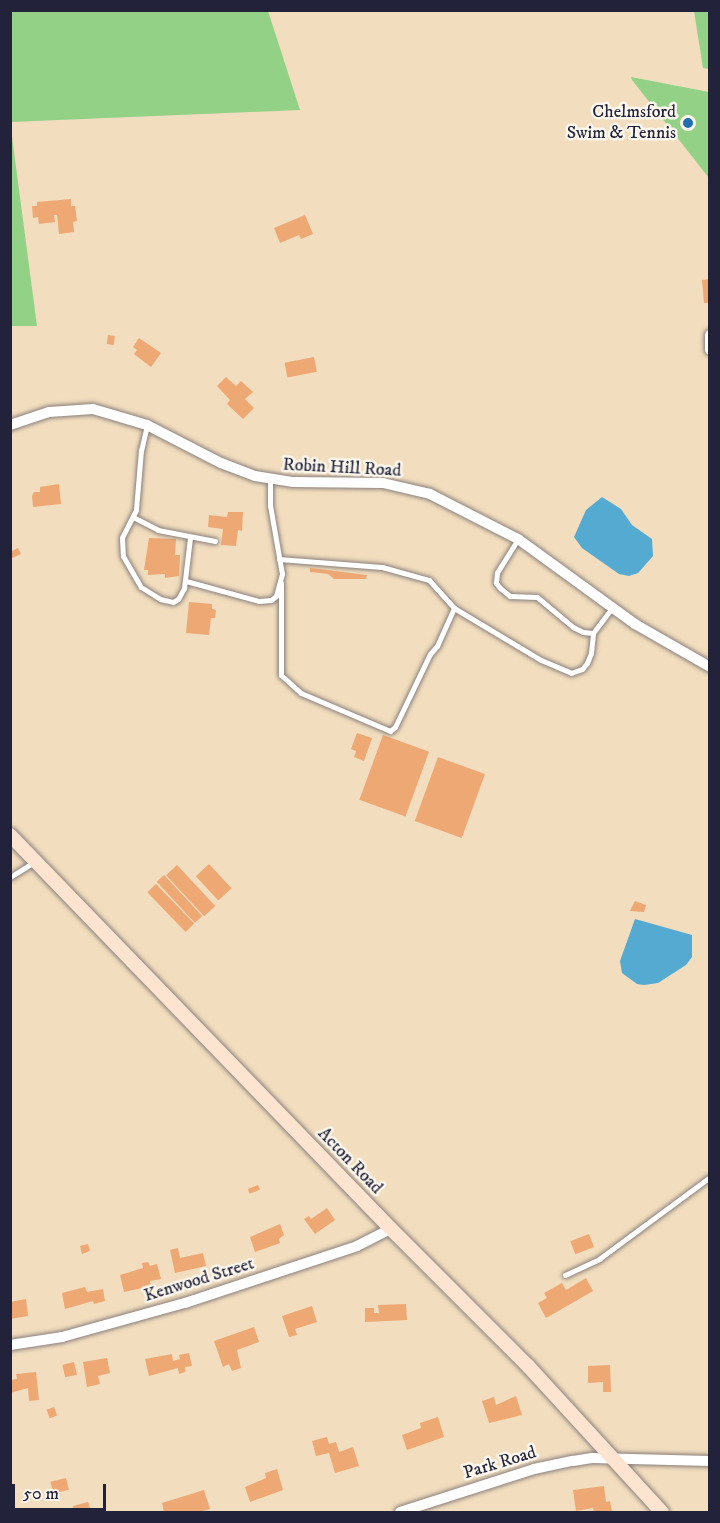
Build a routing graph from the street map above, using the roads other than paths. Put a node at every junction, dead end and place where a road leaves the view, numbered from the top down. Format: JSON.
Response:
{"nodes":[{"id":1,"x":710,"y":335,"type":"edge"},
{"id":2,"x":710,"y":350,"type":"edge"},
{"id":3,"x":147,"y":424,"type":"junction"},
{"id":4,"x":10,"y":425,"type":"edge"},
{"id":5,"x":270,"y":480,"type":"junction"},
{"id":6,"x":133,"y":517,"type":"junction"},
{"id":7,"x":190,"y":538,"type":"junction"},
{"id":8,"x":518,"y":539,"type":"junction"},
{"id":9,"x":215,"y":541,"type":"dead end"},
{"id":10,"x":279,"y":559,"type":"junction"},
{"id":11,"x":186,"y":581,"type":"junction"},
{"id":12,"x":281,"y":583,"type":"junction"},
{"id":13,"x":454,"y":608,"type":"junction"},
{"id":14,"x":613,"y":608,"type":"junction"},
{"id":15,"x":593,"y":633,"type":"junction"},
{"id":16,"x":710,"y":667,"type":"edge"},
{"id":17,"x":10,"y":835,"type":"edge"},
{"id":18,"x":35,"y":861,"type":"junction"},
{"id":19,"x":10,"y":877,"type":"edge"},
{"id":20,"x":710,"y":1177,"type":"edge"},
{"id":21,"x":391,"y":1229,"type":"junction"},
{"id":22,"x":565,"y":1275,"type":"dead end"},
{"id":23,"x":10,"y":1345,"type":"edge"},
{"id":24,"x":613,"y":1459,"type":"junction"},
{"id":25,"x":710,"y":1461,"type":"edge"},
{"id":26,"x":400,"y":1512,"type":"edge"},
{"id":27,"x":662,"y":1512,"type":"edge"}],
"edges":[{"from":1,"to":2,"type":"street"},
{"from":3,"to":4,"type":"street","name":"Robin Hill Road"},
{"from":3,"to":5,"type":"street","name":"Robin Hill Road"},
{"from":3,"to":6,"type":"lane"},
{"from":5,"to":8,"type":"street","name":"Robin Hill Road"},
{"from":5,"to":10,"type":"lane"},
{"from":6,"to":7,"type":"lane"},
{"from":6,"to":11,"type":"lane"},
{"from":7,"to":9,"type":"lane"},
{"from":7,"to":11,"type":"lane"},
{"from":8,"to":14,"type":"street","name":"Robin Hill Road"},
{"from":8,"to":15,"type":"lane"},
{"from":10,"to":12,"type":"lane"},
{"from":10,"to":13,"type":"lane"},
{"from":11,"to":12,"type":"lane"},
{"from":12,"to":13,"type":"lane"},
{"from":13,"to":15,"type":"lane"},
{"from":14,"to":15,"type":"lane"},
{"from":14,"to":16,"type":"street","name":"Robin Hill Road"},
{"from":17,"to":18,"type":"main road","name":"Acton Road"},
{"from":18,"to":19,"type":"lane"},
{"from":18,"to":21,"type":"main road","name":"Acton Road"},
{"from":20,"to":22,"type":"lane"},
{"from":21,"to":23,"type":"street","name":"Kenwood Street"},
{"from":21,"to":24,"type":"main road","name":"Acton Road"},
{"from":24,"to":25,"type":"street","name":"Park Road"},
{"from":24,"to":26,"type":"street","name":"Park Road"},
{"from":24,"to":27,"type":"main road","name":"Acton Road"}]}
